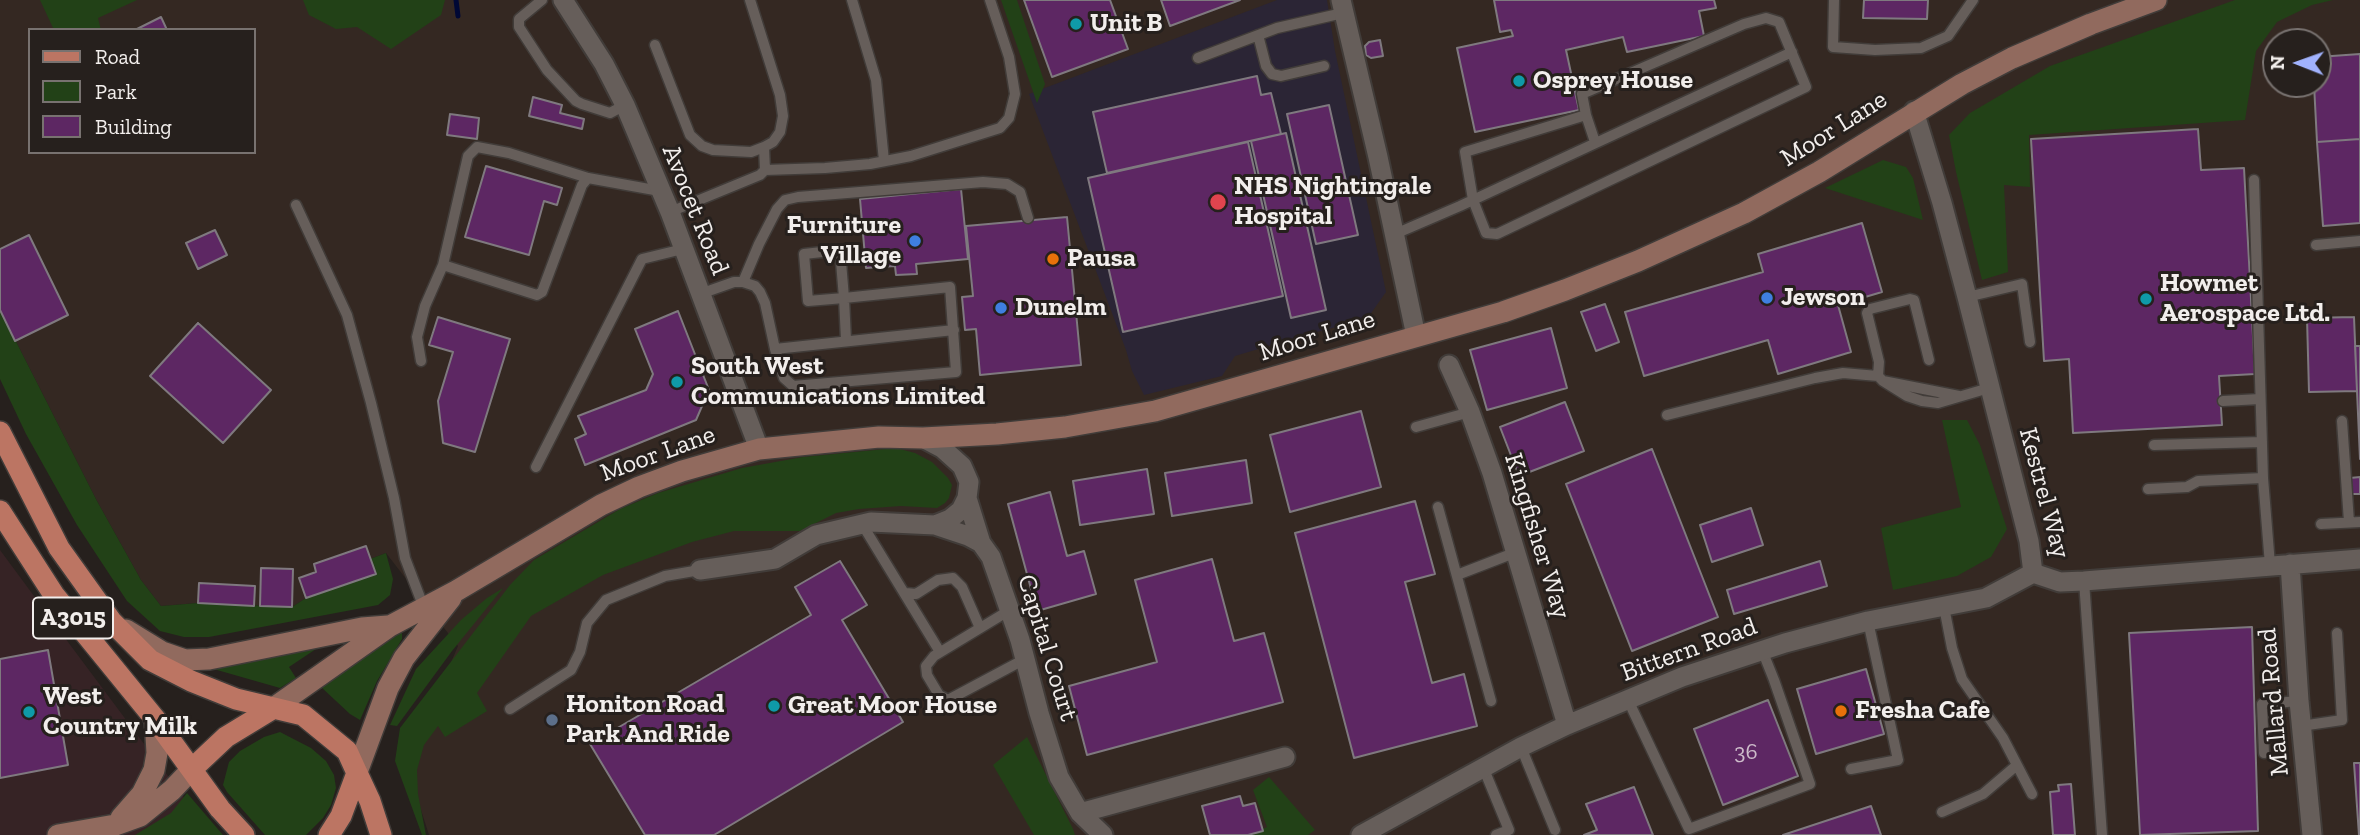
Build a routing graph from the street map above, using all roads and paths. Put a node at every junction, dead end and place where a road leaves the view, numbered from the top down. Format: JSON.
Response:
{"nodes":[{"id":1,"x":542,"y":0,"type":"edge"},
{"id":2,"x":563,"y":0,"type":"edge"},
{"id":3,"x":750,"y":0,"type":"edge"},
{"id":4,"x":852,"y":0,"type":"edge"},
{"id":5,"x":989,"y":0,"type":"edge"},
{"id":6,"x":1834,"y":0,"type":"edge"},
{"id":7,"x":1973,"y":0,"type":"edge"},
{"id":8,"x":2156,"y":0,"type":"edge"},
{"id":9,"x":1342,"y":6,"type":"edge"},
{"id":10,"x":1258,"y":35,"type":"junction"},
{"id":11,"x":655,"y":45,"type":"dead end"},
{"id":12,"x":1792,"y":52,"type":"junction"},
{"id":13,"x":1198,"y":58,"type":"dead end"},
{"id":14,"x":1324,"y":66,"type":"dead end"},
{"id":15,"x":625,"y":105,"type":"junction"},
{"id":16,"x":1914,"y":111,"type":"junction"},
{"id":17,"x":1586,"y":115,"type":"junction"},
{"id":18,"x":1595,"y":142,"type":"junction"},
{"id":19,"x":764,"y":147,"type":"junction"},
{"id":20,"x":884,"y":161,"type":"junction"},
{"id":21,"x":765,"y":170,"type":"junction"},
{"id":22,"x":588,"y":178,"type":"junction"},
{"id":23,"x":2254,"y":180,"type":"dead end"},
{"id":24,"x":661,"y":191,"type":"junction"},
{"id":25,"x":1473,"y":200,"type":"junction"},
{"id":26,"x":296,"y":205,"type":"dead end"},
{"id":27,"x":670,"y":212,"type":"junction"},
{"id":28,"x":1028,"y":218,"type":"dead end"},
{"id":29,"x":1395,"y":234,"type":"junction"},
{"id":30,"x":2360,"y":241,"type":"edge"},
{"id":31,"x":2316,"y":244,"type":"dead end"},
{"id":32,"x":682,"y":249,"type":"junction"},
{"id":33,"x":443,"y":265,"type":"junction"},
{"id":34,"x":743,"y":282,"type":"junction"},
{"id":35,"x":700,"y":294,"type":"junction"},
{"id":36,"x":1967,"y":297,"type":"junction"},
{"id":37,"x":844,"y":298,"type":"junction"},
{"id":38,"x":954,"y":330,"type":"junction"},
{"id":39,"x":1416,"y":336,"type":"junction"},
{"id":40,"x":846,"y":340,"type":"junction"},
{"id":41,"x":2030,"y":342,"type":"dead end"},
{"id":42,"x":775,"y":349,"type":"junction"},
{"id":43,"x":1929,"y":360,"type":"dead end"},
{"id":44,"x":421,"y":361,"type":"dead end"},
{"id":45,"x":1449,"y":365,"type":"dead end"},
{"id":46,"x":1880,"y":378,"type":"junction"},
{"id":47,"x":1989,"y":387,"type":"junction"},
{"id":48,"x":2260,"y":399,"type":"junction"},
{"id":49,"x":2223,"y":401,"type":"dead end"},
{"id":50,"x":1470,"y":412,"type":"junction"},
{"id":51,"x":1667,"y":415,"type":"dead end"},
{"id":52,"x":2342,"y":421,"type":"dead end"},
{"id":53,"x":1416,"y":426,"type":"dead end"},
{"id":54,"x":0,"y":432,"type":"edge"},
{"id":55,"x":923,"y":438,"type":"junction"},
{"id":56,"x":2262,"y":442,"type":"junction"},
{"id":57,"x":2154,"y":445,"type":"dead end"},
{"id":58,"x":759,"y":449,"type":"junction"},
{"id":59,"x":536,"y":467,"type":"dead end"},
{"id":60,"x":2263,"y":478,"type":"junction"},
{"id":61,"x":2148,"y":489,"type":"dead end"},
{"id":62,"x":967,"y":498,"type":"junction"},
{"id":63,"x":1438,"y":507,"type":"dead end"},
{"id":64,"x":0,"y":511,"type":"edge"},
{"id":65,"x":2354,"y":522,"type":"edge"},
{"id":66,"x":862,"y":524,"type":"junction"},
{"id":67,"x":2321,"y":524,"type":"dead end"},
{"id":68,"x":935,"y":525,"type":"junction"},
{"id":69,"x":981,"y":543,"type":"junction"},
{"id":70,"x":1514,"y":553,"type":"junction"},
{"id":71,"x":2360,"y":559,"type":"edge"},
{"id":72,"x":2280,"y":564,"type":"junction"},
{"id":73,"x":700,"y":570,"type":"joint"},
{"id":74,"x":2034,"y":573,"type":"junction"},
{"id":75,"x":1457,"y":575,"type":"junction"},
{"id":76,"x":2084,"y":581,"type":"junction"},
{"id":77,"x":456,"y":591,"type":"junction"},
{"id":78,"x":906,"y":593,"type":"junction"},
{"id":79,"x":1944,"y":607,"type":"junction"},
{"id":80,"x":424,"y":608,"type":"junction"},
{"id":81,"x":1010,"y":610,"type":"junction"},
{"id":82,"x":1868,"y":621,"type":"junction"},
{"id":83,"x":113,"y":622,"type":"junction"},
{"id":84,"x":390,"y":626,"type":"junction"},
{"id":85,"x":981,"y":628,"type":"junction"},
{"id":86,"x":2337,"y":633,"type":"dead end"},
{"id":87,"x":1762,"y":650,"type":"junction"},
{"id":88,"x":940,"y":652,"type":"junction"},
{"id":89,"x":1025,"y":659,"type":"junction"},
{"id":90,"x":1628,"y":699,"type":"junction"},
{"id":91,"x":1491,"y":701,"type":"dead end"},
{"id":92,"x":2299,"y":701,"type":"junction"},
{"id":93,"x":272,"y":709,"type":"junction"},
{"id":94,"x":510,"y":709,"type":"dead end"},
{"id":95,"x":155,"y":719,"type":"junction"},
{"id":96,"x":1567,"y":725,"type":"junction"},
{"id":97,"x":2301,"y":726,"type":"junction"},
{"id":98,"x":1521,"y":747,"type":"junction"},
{"id":99,"x":2264,"y":753,"type":"dead end"},
{"id":100,"x":1285,"y":757,"type":"dead end"},
{"id":101,"x":2017,"y":765,"type":"junction"},
{"id":102,"x":1483,"y":766,"type":"junction"},
{"id":103,"x":192,"y":769,"type":"junction"},
{"id":104,"x":1851,"y":769,"type":"dead end"},
{"id":105,"x":357,"y":773,"type":"junction"},
{"id":106,"x":2032,"y":794,"type":"dead end"},
{"id":107,"x":370,"y":801,"type":"junction"},
{"id":108,"x":1942,"y":812,"type":"dead end"},
{"id":109,"x":1080,"y":813,"type":"junction"},
{"id":110,"x":115,"y":825,"type":"junction"},
{"id":111,"x":1381,"y":829,"type":"edge"},
{"id":112,"x":1555,"y":830,"type":"dead end"},
{"id":113,"x":58,"y":835,"type":"edge"},
{"id":114,"x":244,"y":835,"type":"edge"},
{"id":115,"x":329,"y":835,"type":"edge"},
{"id":116,"x":381,"y":835,"type":"edge"},
{"id":117,"x":393,"y":835,"type":"edge"},
{"id":118,"x":1103,"y":835,"type":"edge"},
{"id":119,"x":1361,"y":835,"type":"edge"},
{"id":120,"x":1496,"y":835,"type":"edge"},
{"id":121,"x":2102,"y":835,"type":"edge"},
{"id":122,"x":2312,"y":835,"type":"edge"}],
"edges":[{"from":1,"to":15,"type":"lane"},
{"from":2,"to":15,"type":"street","name":"Avocet Road"},
{"from":3,"to":19,"type":"lane"},
{"from":4,"to":20,"type":"lane"},
{"from":5,"to":20,"type":"lane"},
{"from":6,"to":7,"type":"lane"},
{"from":8,"to":16,"type":"main road","name":"Moor Lane"},
{"from":9,"to":10,"type":"lane"},
{"from":9,"to":29,"type":"street"},
{"from":10,"to":13,"type":"lane"},
{"from":10,"to":14,"type":"lane"},
{"from":11,"to":19,"type":"lane"},
{"from":12,"to":17,"type":"lane"},
{"from":12,"to":18,"type":"lane"},
{"from":12,"to":25,"type":"lane"},
{"from":15,"to":24,"type":"street","name":"Avocet Road"},
{"from":16,"to":36,"type":"street","name":"Kestrel Way"},
{"from":16,"to":39,"type":"main road","name":"Moor Lane"},
{"from":17,"to":18,"type":"lane"},
{"from":17,"to":25,"type":"lane"},
{"from":18,"to":25,"type":"lane"},
{"from":19,"to":21,"type":"lane"},
{"from":20,"to":21,"type":"lane"},
{"from":21,"to":27,"type":"lane"},
{"from":22,"to":24,"type":"lane"},
{"from":22,"to":33,"type":"lane"},
{"from":22,"to":33,"type":"lane"},
{"from":23,"to":48,"type":"lane"},
{"from":24,"to":27,"type":"street","name":"Avocet Road"},
{"from":25,"to":29,"type":"lane"},
{"from":26,"to":80,"type":"lane"},
{"from":27,"to":32,"type":"street","name":"Avocet Road"},
{"from":28,"to":34,"type":"lane"},
{"from":29,"to":39,"type":"street"},
{"from":30,"to":31,"type":"lane"},
{"from":32,"to":35,"type":"street","name":"Avocet Road"},
{"from":32,"to":59,"type":"lane"},
{"from":33,"to":44,"type":"lane"},
{"from":34,"to":35,"type":"lane"},
{"from":34,"to":42,"type":"lane"},
{"from":35,"to":58,"type":"street","name":"Avocet Road"},
{"from":36,"to":41,"type":"lane"},
{"from":36,"to":47,"type":"street","name":"Kestrel Way"},
{"from":37,"to":37,"type":"lane"},
{"from":37,"to":38,"type":"lane"},
{"from":37,"to":40,"type":"lane"},
{"from":38,"to":40,"type":"lane"},
{"from":38,"to":42,"type":"lane"},
{"from":39,"to":55,"type":"main road","name":"Moor Lane"},
{"from":40,"to":42,"type":"lane"},
{"from":43,"to":46,"type":"lane"},
{"from":45,"to":50,"type":"street","name":"Kingfisher Way"},
{"from":46,"to":47,"type":"lane"},
{"from":46,"to":51,"type":"lane"},
{"from":47,"to":74,"type":"street","name":"Kestrel Way"},
{"from":48,"to":49,"type":"lane"},
{"from":48,"to":56,"type":"lane"},
{"from":50,"to":53,"type":"lane"},
{"from":50,"to":70,"type":"street","name":"Kingfisher Way"},
{"from":52,"to":65,"type":"lane"},
{"from":54,"to":83,"type":"main road","number":"A3015"},
{"from":55,"to":58,"type":"main road","name":"Moor Lane"},
{"from":55,"to":62,"type":"street","name":"Capital Court"},
{"from":56,"to":57,"type":"lane"},
{"from":56,"to":60,"type":"lane"},
{"from":58,"to":77,"type":"main road","name":"Moor Lane"},
{"from":60,"to":61,"type":"lane"},
{"from":60,"to":72,"type":"lane"},
{"from":62,"to":68,"type":"street"},
{"from":62,"to":69,"type":"street","name":"Capital Court"},
{"from":63,"to":75,"type":"lane"},
{"from":64,"to":95,"type":"main road","number":"A3015"},
{"from":65,"to":67,"type":"lane"},
{"from":66,"to":68,"type":"street"},
{"from":66,"to":73,"type":"street"},
{"from":66,"to":78,"type":"lane"},
{"from":68,"to":69,"type":"street"},
{"from":69,"to":81,"type":"street","name":"Capital Court"},
{"from":70,"to":75,"type":"lane"},
{"from":70,"to":96,"type":"street","name":"Kingfisher Way"},
{"from":71,"to":72,"type":"street","name":"Kestrel Way"},
{"from":72,"to":76,"type":"street","name":"Kestrel Way"},
{"from":72,"to":92,"type":"street","name":"Mallard Road"},
{"from":73,"to":94,"type":"lane"},
{"from":74,"to":76,"type":"street","name":"Kestrel Way"},
{"from":74,"to":79,"type":"street","name":"Bittern Road"},
{"from":75,"to":91,"type":"lane"},
{"from":76,"to":121,"type":"lane"},
{"from":77,"to":80,"type":"main road","name":"Moor Lane"},
{"from":77,"to":105,"type":"main road","name":"Moor Lane"},
{"from":78,"to":85,"type":"lane"},
{"from":78,"to":88,"type":"lane"},
{"from":79,"to":82,"type":"street","name":"Bittern Road"},
{"from":79,"to":101,"type":"lane"},
{"from":80,"to":84,"type":"main road","name":"Moor Lane"},
{"from":81,"to":85,"type":"lane"},
{"from":81,"to":89,"type":"street","name":"Capital Court"},
{"from":82,"to":87,"type":"street","name":"Bittern Road"},
{"from":82,"to":104,"type":"lane"},
{"from":83,"to":84,"type":"main road"},
{"from":83,"to":93,"type":"main road","number":"A3015"},
{"from":84,"to":93,"type":"main road","name":"Moor Lane"},
{"from":85,"to":88,"type":"lane"},
{"from":86,"to":97,"type":"lane"},
{"from":87,"to":90,"type":"street","name":"Bittern Road"},
{"from":87,"to":90,"type":"lane"},
{"from":88,"to":89,"type":"lane"},
{"from":89,"to":109,"type":"street","name":"Capital Court"},
{"from":90,"to":96,"type":"street","name":"Bittern Road"},
{"from":92,"to":97,"type":"street","name":"Mallard Road"},
{"from":92,"to":99,"type":"lane"},
{"from":93,"to":103,"type":"main road"},
{"from":93,"to":105,"type":"main road"},
{"from":95,"to":103,"type":"main road","number":"A3015"},
{"from":95,"to":110,"type":"main road"},
{"from":96,"to":98,"type":"street","name":"Bittern Road"},
{"from":97,"to":122,"type":"street","name":"Mallard Road"},
{"from":98,"to":102,"type":"street","name":"Bittern Road"},
{"from":98,"to":112,"type":"lane"},
{"from":100,"to":109,"type":"street"},
{"from":101,"to":106,"type":"lane"},
{"from":101,"to":108,"type":"lane"},
{"from":102,"to":111,"type":"street","name":"Bittern Road"},
{"from":102,"to":120,"type":"lane"},
{"from":103,"to":110,"type":"main road"},
{"from":103,"to":114,"type":"main road"},
{"from":105,"to":107,"type":"main road"},
{"from":105,"to":115,"type":"main road"},
{"from":107,"to":116,"type":"main road"},
{"from":107,"to":117,"type":"street"},
{"from":109,"to":118,"type":"street","name":"Capital Court"},
{"from":110,"to":113,"type":"main road"},
{"from":111,"to":119,"type":"street","name":"Bittern Road"}]}
